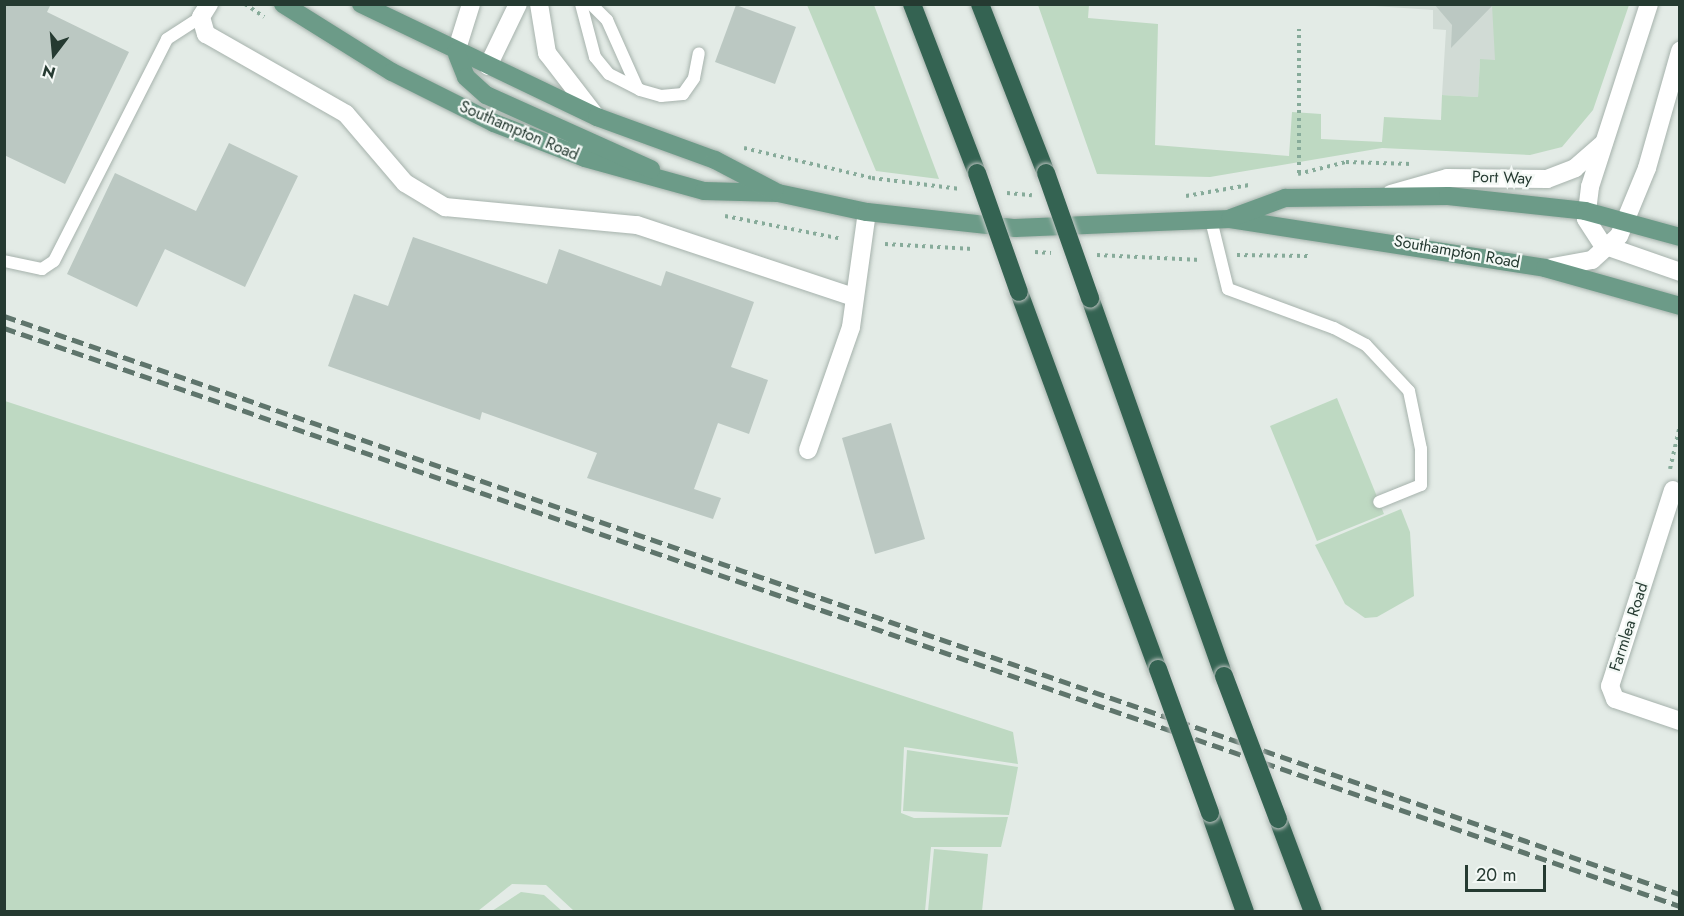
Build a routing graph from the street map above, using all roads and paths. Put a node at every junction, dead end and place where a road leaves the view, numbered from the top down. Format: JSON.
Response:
{"nodes":[{"id":1,"x":283,"y":4,"type":"edge"},
{"id":2,"x":361,"y":4,"type":"edge"},
{"id":3,"x":471,"y":4,"type":"edge"},
{"id":4,"x":518,"y":4,"type":"edge"},
{"id":5,"x":539,"y":4,"type":"edge"},
{"id":6,"x":581,"y":4,"type":"edge"},
{"id":7,"x":591,"y":4,"type":"edge"},
{"id":8,"x":912,"y":4,"type":"edge"},
{"id":9,"x":980,"y":4,"type":"edge"},
{"id":10,"x":1649,"y":4,"type":"edge"},
{"id":11,"x":205,"y":10,"type":"edge"},
{"id":12,"x":1299,"y":29,"type":"dead end"},
{"id":13,"x":1680,"y":51,"type":"edge"},
{"id":14,"x":456,"y":52,"type":"junction"},
{"id":15,"x":699,"y":53,"type":"dead end"},
{"id":16,"x":488,"y":66,"type":"junction"},
{"id":17,"x":471,"y":83,"type":"junction"},
{"id":18,"x":426,"y":89,"type":"junction"},
{"id":19,"x":640,"y":90,"type":"junction"},
{"id":20,"x":597,"y":117,"type":"junction"},
{"id":21,"x":1605,"y":141,"type":"junction"},
{"id":22,"x":730,"y":144,"type":"dead end"},
{"id":23,"x":1422,"y":164,"type":"dead end"},
{"id":24,"x":1680,"y":167,"type":"edge"},
{"id":25,"x":1299,"y":173,"type":"junction"},
{"id":26,"x":1288,"y":176,"type":"dead end"},
{"id":27,"x":679,"y":184,"type":"junction"},
{"id":28,"x":1254,"y":184,"type":"dead end"},
{"id":29,"x":965,"y":189,"type":"dead end"},
{"id":30,"x":999,"y":192,"type":"dead end"},
{"id":31,"x":778,"y":193,"type":"junction"},
{"id":32,"x":1389,"y":195,"type":"junction"},
{"id":33,"x":1045,"y":196,"type":"dead end"},
{"id":34,"x":1173,"y":197,"type":"dead end"},
{"id":35,"x":1680,"y":199,"type":"edge"},
{"id":36,"x":1585,"y":211,"type":"junction"},
{"id":37,"x":867,"y":212,"type":"junction"},
{"id":38,"x":1230,"y":219,"type":"junction"},
{"id":39,"x":1211,"y":220,"type":"junction"},
{"id":40,"x":1627,"y":221,"type":"junction"},
{"id":41,"x":1680,"y":237,"type":"edge"},
{"id":42,"x":1610,"y":248,"type":"junction"},
{"id":43,"x":4,"y":261,"type":"edge"},
{"id":44,"x":1545,"y":268,"type":"junction"},
{"id":45,"x":1680,"y":272,"type":"edge"},
{"id":46,"x":854,"y":297,"type":"junction"},
{"id":47,"x":1680,"y":306,"type":"edge"},
{"id":48,"x":1680,"y":425,"type":"edge"},
{"id":49,"x":808,"y":450,"type":"dead end"},
{"id":50,"x":1676,"y":491,"type":"edge"},
{"id":51,"x":1380,"y":502,"type":"dead end"},
{"id":52,"x":1680,"y":721,"type":"edge"},
{"id":53,"x":1245,"y":912,"type":"edge"},
{"id":54,"x":1313,"y":912,"type":"edge"}],
"edges":[{"from":1,"to":18,"type":"main road","name":"Southampton Road"},
{"from":2,"to":14,"type":"main road","name":"Southampton Road"},
{"from":3,"to":14,"type":"street"},
{"from":4,"to":16,"type":"street"},
{"from":5,"to":20,"type":"street"},
{"from":6,"to":19,"type":"lane"},
{"from":7,"to":19,"type":"lane"},
{"from":8,"to":53,"type":"highway","bridge":true},
{"from":9,"to":54,"type":"highway","bridge":true},
{"from":10,"to":21,"type":"street"},
{"from":11,"to":43,"type":"lane"},
{"from":11,"to":46,"type":"street"},
{"from":12,"to":25,"type":"path"},
{"from":13,"to":40,"type":"street"},
{"from":14,"to":16,"type":"main road","name":"Southampton Road"},
{"from":14,"to":17,"type":"main road"},
{"from":15,"to":19,"type":"lane"},
{"from":16,"to":17,"type":"main road"},
{"from":16,"to":20,"type":"main road","name":"Southampton Road"},
{"from":17,"to":18,"type":"main road"},
{"from":17,"to":27,"type":"main road"},
{"from":18,"to":27,"type":"main road","name":"Southampton Road"},
{"from":20,"to":31,"type":"main road","name":"Southampton Road"},
{"from":21,"to":32,"type":"street","name":"Port Way"},
{"from":21,"to":36,"type":"street"},
{"from":22,"to":29,"type":"path"},
{"from":23,"to":25,"type":"path"},
{"from":24,"to":35,"type":"path"},
{"from":25,"to":26,"type":"path"},
{"from":27,"to":31,"type":"main road","name":"Southampton Road"},
{"from":28,"to":34,"type":"path"},
{"from":30,"to":33,"type":"path"},
{"from":31,"to":37,"type":"main road","name":"Southampton Road"},
{"from":32,"to":36,"type":"main road","name":"Southampton Road"},
{"from":32,"to":38,"type":"main road","name":"Southampton Road"},
{"from":36,"to":40,"type":"main road","name":"Southampton Road"},
{"from":36,"to":42,"type":"street"},
{"from":37,"to":39,"type":"main road","name":"Southampton Road"},
{"from":37,"to":46,"type":"street"},
{"from":38,"to":39,"type":"main road","name":"Southampton Road"},
{"from":38,"to":44,"type":"main road","name":"Southampton Road"},
{"from":39,"to":51,"type":"lane"},
{"from":40,"to":41,"type":"main road","name":"Southampton Road"},
{"from":40,"to":42,"type":"street"},
{"from":42,"to":44,"type":"street"},
{"from":42,"to":45,"type":"street"},
{"from":44,"to":47,"type":"main road","name":"Southampton Road"},
{"from":46,"to":49,"type":"street"},
{"from":48,"to":50,"type":"path"},
{"from":50,"to":52,"type":"street","name":"Farmlea Road"}]}
